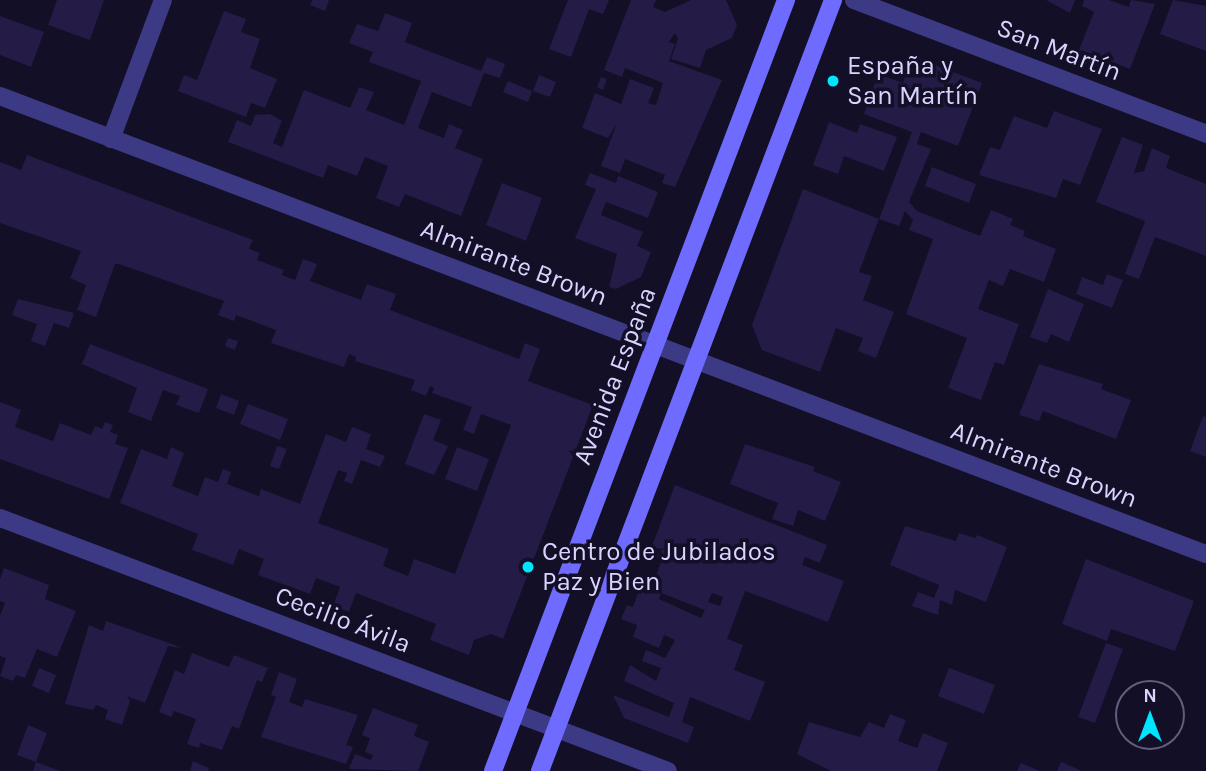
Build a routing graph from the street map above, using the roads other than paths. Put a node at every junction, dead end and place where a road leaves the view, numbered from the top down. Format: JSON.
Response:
{"nodes":[{"id":1,"x":163,"y":0,"type":"edge"},
{"id":2,"x":786,"y":0,"type":"edge"},
{"id":3,"x":833,"y":0,"type":"edge"},
{"id":4,"x":854,"y":0,"type":"edge"},
{"id":5,"x":0,"y":96,"type":"edge"},
{"id":6,"x":1206,"y":134,"type":"edge"},
{"id":7,"x":111,"y":139,"type":"junction"},
{"id":8,"x":656,"y":344,"type":"junction"},
{"id":9,"x":697,"y":359,"type":"junction"},
{"id":10,"x":0,"y":518,"type":"edge"},
{"id":11,"x":1206,"y":554,"type":"edge"},
{"id":12,"x":515,"y":713,"type":"junction"},
{"id":13,"x":556,"y":729,"type":"junction"},
{"id":14,"x":493,"y":771,"type":"edge"},
{"id":15,"x":540,"y":771,"type":"edge"},
{"id":16,"x":668,"y":771,"type":"edge"}],
"edges":[{"from":1,"to":7,"type":"street"},
{"from":2,"to":8,"type":"main road","name":"Avenida España"},
{"from":3,"to":9,"type":"main road"},
{"from":4,"to":6,"type":"street","name":"San Martín"},
{"from":5,"to":7,"type":"street","name":"Almirante Brown"},
{"from":7,"to":8,"type":"street","name":"Almirante Brown"},
{"from":8,"to":9,"type":"street","name":"Almirante Brown"},
{"from":8,"to":12,"type":"main road","name":"Avenida España"},
{"from":9,"to":11,"type":"street","name":"Almirante Brown"},
{"from":9,"to":13,"type":"main road"},
{"from":10,"to":12,"type":"street","name":"Cecilio Ávila"},
{"from":12,"to":13,"type":"street","name":"Cecilio Ávila"},
{"from":12,"to":14,"type":"main road","name":"Avenida España"},
{"from":13,"to":15,"type":"main road"},
{"from":13,"to":16,"type":"street","name":"Cecilio Ávila"}]}
